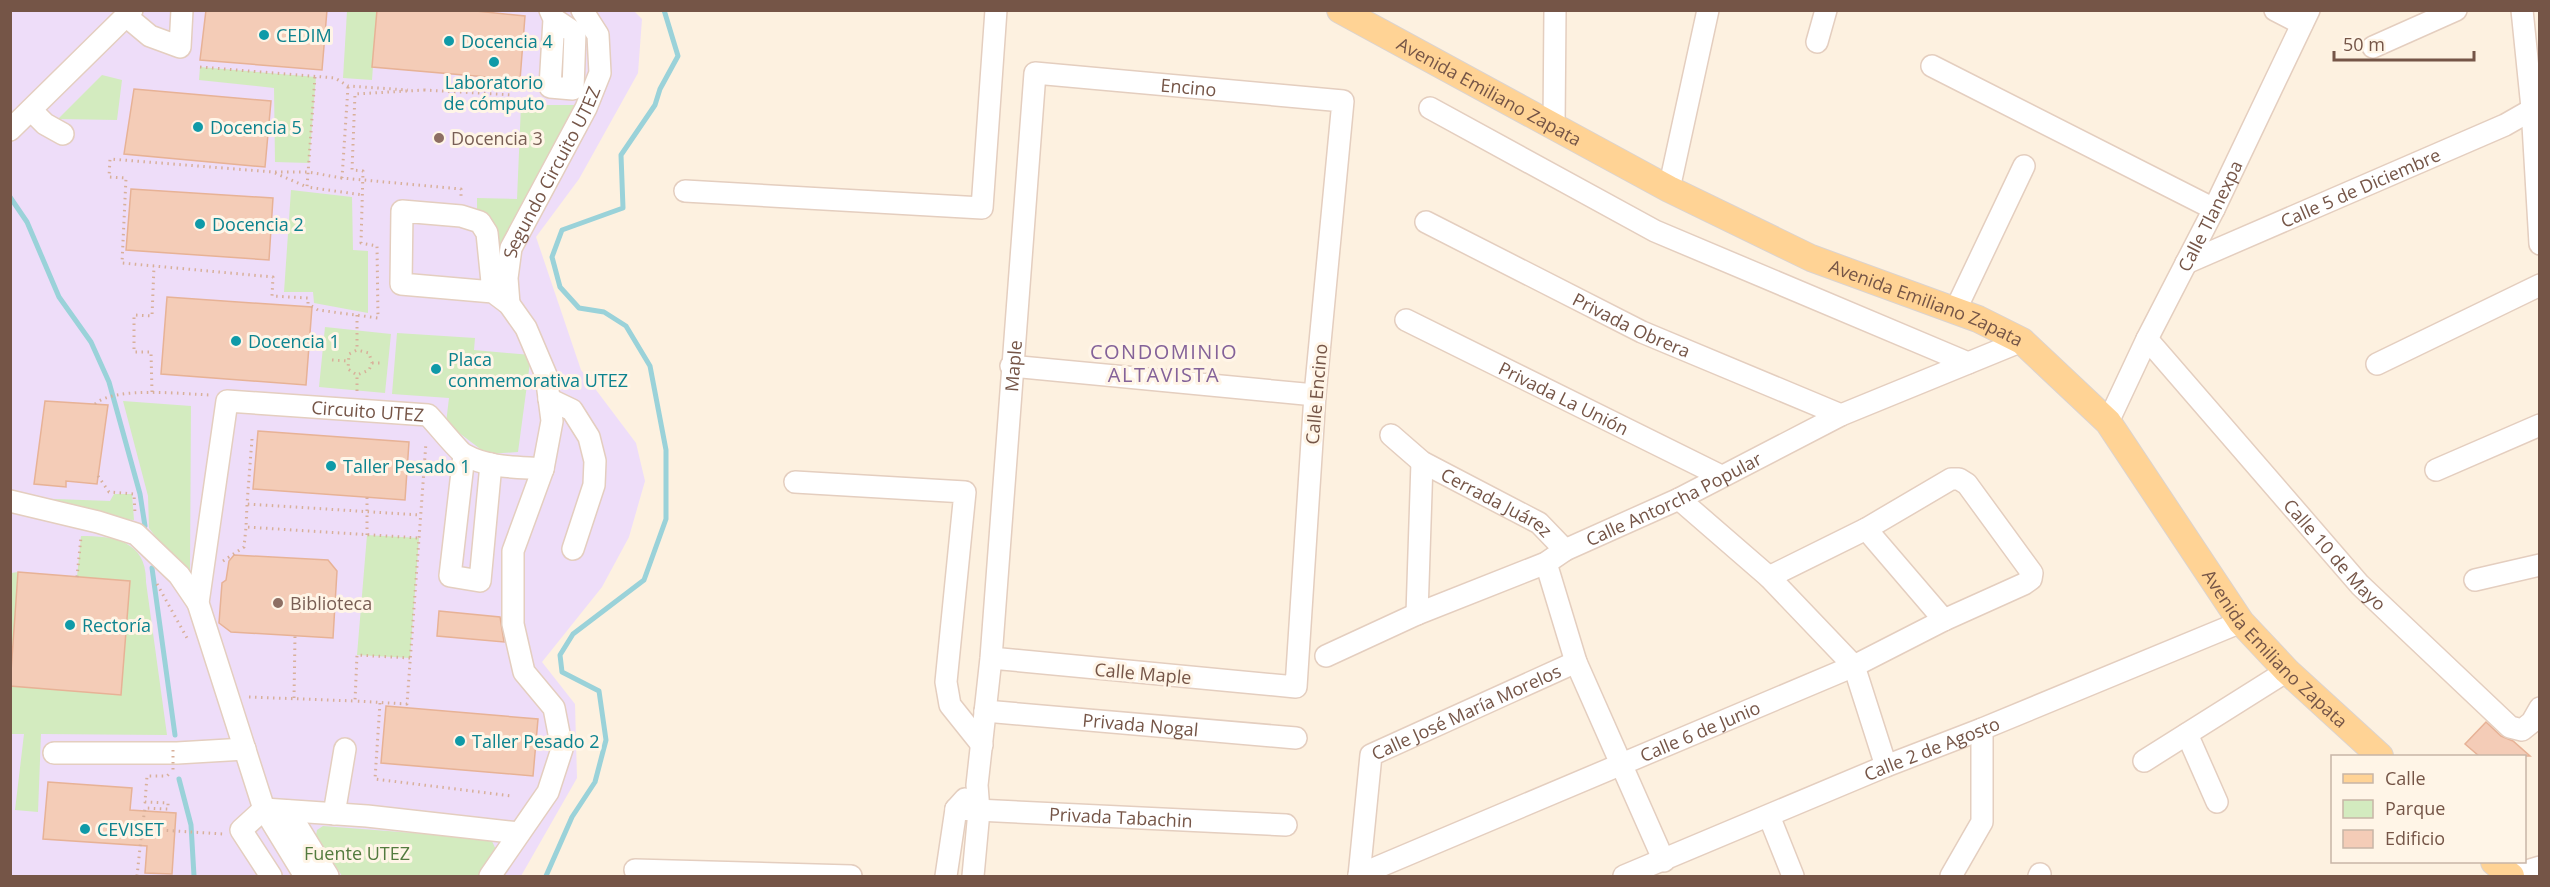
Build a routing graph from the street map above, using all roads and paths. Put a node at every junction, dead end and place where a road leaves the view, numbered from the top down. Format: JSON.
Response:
{"nodes":[{"id":1,"x":176,"y":10,"type":"edge"},
{"id":2,"x":182,"y":10,"type":"edge"},
{"id":3,"x":582,"y":10,"type":"edge"},
{"id":4,"x":1340,"y":10,"type":"edge"},
{"id":5,"x":1555,"y":10,"type":"edge"},
{"id":6,"x":1708,"y":10,"type":"edge"},
{"id":7,"x":1826,"y":10,"type":"edge"},
{"id":8,"x":2275,"y":10,"type":"edge"},
{"id":9,"x":2456,"y":10,"type":"edge"},
{"id":10,"x":2522,"y":10,"type":"edge"},
{"id":11,"x":990,"y":11,"type":"edge"},
{"id":12,"x":129,"y":13,"type":"edge"},
{"id":13,"x":2305,"y":17,"type":"edge"},
{"id":14,"x":150,"y":36,"type":"junction"},
{"id":15,"x":1817,"y":42,"type":"dead end"},
{"id":16,"x":2373,"y":47,"type":"dead end"},
{"id":17,"x":1932,"y":66,"type":"dead end"},
{"id":18,"x":200,"y":67,"type":"dead end"},
{"id":19,"x":1035,"y":73,"type":"joint"},
{"id":20,"x":315,"y":77,"type":"junction"},
{"id":21,"x":348,"y":86,"type":"junction"},
{"id":22,"x":424,"y":90,"type":"junction"},
{"id":23,"x":513,"y":95,"type":"dead end"},
{"id":24,"x":1343,"y":101,"type":"joint"},
{"id":25,"x":2536,"y":106,"type":"edge"},
{"id":26,"x":1430,"y":108,"type":"dead end"},
{"id":27,"x":31,"y":110,"type":"junction"},
{"id":28,"x":1554,"y":126,"type":"junction"},
{"id":29,"x":10,"y":130,"type":"edge"},
{"id":30,"x":63,"y":134,"type":"dead end"},
{"id":31,"x":2024,"y":166,"type":"dead end"},
{"id":32,"x":308,"y":171,"type":"junction"},
{"id":33,"x":273,"y":172,"type":"junction"},
{"id":34,"x":342,"y":178,"type":"junction"},
{"id":35,"x":363,"y":181,"type":"junction"},
{"id":36,"x":307,"y":187,"type":"junction"},
{"id":37,"x":461,"y":189,"type":"dead end"},
{"id":38,"x":1669,"y":189,"type":"junction"},
{"id":39,"x":685,"y":191,"type":"dead end"},
{"id":40,"x":363,"y":195,"type":"junction"},
{"id":41,"x":2214,"y":209,"type":"junction"},
{"id":42,"x":1426,"y":222,"type":"dead end"},
{"id":43,"x":2540,"y":244,"type":"edge"},
{"id":44,"x":2186,"y":262,"type":"junction"},
{"id":45,"x":154,"y":266,"type":"junction"},
{"id":46,"x":2540,"y":285,"type":"edge"},
{"id":47,"x":501,"y":298,"type":"junction"},
{"id":48,"x":1955,"y":311,"type":"junction"},
{"id":49,"x":357,"y":315,"type":"junction"},
{"id":50,"x":1406,"y":320,"type":"dead end"},
{"id":51,"x":2147,"y":339,"type":"junction"},
{"id":52,"x":2022,"y":341,"type":"junction"},
{"id":53,"x":357,"y":350,"type":"junction"},
{"id":54,"x":332,"y":360,"type":"dead end"},
{"id":55,"x":348,"y":361,"type":"junction"},
{"id":56,"x":372,"y":363,"type":"junction"},
{"id":57,"x":383,"y":363,"type":"dead end"},
{"id":58,"x":1968,"y":363,"type":"junction"},
{"id":59,"x":2377,"y":364,"type":"dead end"},
{"id":60,"x":1011,"y":366,"type":"junction"},
{"id":61,"x":1315,"y":395,"type":"junction"},
{"id":62,"x":549,"y":399,"type":"junction"},
{"id":63,"x":95,"y":404,"type":"dead end"},
{"id":64,"x":428,"y":415,"type":"junction"},
{"id":65,"x":1841,"y":415,"type":"junction"},
{"id":66,"x":2108,"y":422,"type":"junction"},
{"id":67,"x":2540,"y":425,"type":"edge"},
{"id":68,"x":1391,"y":435,"type":"dead end"},
{"id":69,"x":252,"y":439,"type":"dead end"},
{"id":70,"x":464,"y":455,"type":"junction"},
{"id":71,"x":1422,"y":462,"type":"junction"},
{"id":72,"x":491,"y":464,"type":"junction"},
{"id":73,"x":543,"y":469,"type":"junction"},
{"id":74,"x":2436,"y":470,"type":"dead end"},
{"id":75,"x":98,"y":476,"type":"dead end"},
{"id":76,"x":1721,"y":476,"type":"junction"},
{"id":77,"x":795,"y":482,"type":"dead end"},
{"id":78,"x":367,"y":497,"type":"dead end"},
{"id":79,"x":1678,"y":498,"type":"junction"},
{"id":80,"x":10,"y":501,"type":"edge"},
{"id":81,"x":247,"y":504,"type":"junction"},
{"id":82,"x":367,"y":512,"type":"junction"},
{"id":83,"x":420,"y":515,"type":"junction"},
{"id":84,"x":246,"y":527,"type":"junction"},
{"id":85,"x":1866,"y":529,"type":"junction"},
{"id":86,"x":136,"y":534,"type":"junction"},
{"id":87,"x":366,"y":535,"type":"junction"},
{"id":88,"x":90,"y":536,"type":"dead end"},
{"id":89,"x":419,"y":538,"type":"junction"},
{"id":90,"x":573,"y":549,"type":"dead end"},
{"id":91,"x":1565,"y":550,"type":"junction"},
{"id":92,"x":221,"y":562,"type":"dead end"},
{"id":93,"x":1546,"y":563,"type":"junction"},
{"id":94,"x":2540,"y":565,"type":"edge"},
{"id":95,"x":77,"y":577,"type":"dead end"},
{"id":96,"x":1769,"y":578,"type":"junction"},
{"id":97,"x":2475,"y":580,"type":"dead end"},
{"id":98,"x":161,"y":590,"type":"dead end"},
{"id":99,"x":198,"y":603,"type":"junction"},
{"id":100,"x":1417,"y":614,"type":"junction"},
{"id":101,"x":1944,"y":620,"type":"junction"},
{"id":102,"x":2241,"y":622,"type":"junction"},
{"id":103,"x":295,"y":636,"type":"dead end"},
{"id":104,"x":191,"y":645,"type":"dead end"},
{"id":105,"x":1326,"y":656,"type":"dead end"},
{"id":106,"x":410,"y":658,"type":"junction"},
{"id":107,"x":991,"y":658,"type":"junction"},
{"id":108,"x":1576,"y":662,"type":"junction"},
{"id":109,"x":1854,"y":666,"type":"junction"},
{"id":110,"x":2287,"y":671,"type":"junction"},
{"id":111,"x":1296,"y":687,"type":"joint"},
{"id":112,"x":244,"y":697,"type":"dead end"},
{"id":113,"x":294,"y":698,"type":"junction"},
{"id":114,"x":355,"y":701,"type":"junction"},
{"id":115,"x":380,"y":703,"type":"junction"},
{"id":116,"x":2540,"y":708,"type":"edge"},
{"id":117,"x":985,"y":711,"type":"junction"},
{"id":118,"x":1983,"y":729,"type":"junction"},
{"id":119,"x":2187,"y":734,"type":"junction"},
{"id":120,"x":1296,"y":738,"type":"dead end"},
{"id":121,"x":982,"y":745,"type":"junction"},
{"id":122,"x":182,"y":748,"type":"dead end"},
{"id":123,"x":245,"y":749,"type":"junction"},
{"id":124,"x":345,"y":749,"type":"dead end"},
{"id":125,"x":54,"y":753,"type":"dead end"},
{"id":126,"x":2379,"y":755,"type":"edge"},
{"id":127,"x":2144,"y":761,"type":"dead end"},
{"id":128,"x":1621,"y":765,"type":"junction"},
{"id":129,"x":1886,"y":766,"type":"junction"},
{"id":130,"x":977,"y":785,"type":"junction"},
{"id":131,"x":512,"y":796,"type":"dead end"},
{"id":132,"x":2217,"y":802,"type":"dead end"},
{"id":133,"x":264,"y":809,"type":"junction"},
{"id":134,"x":956,"y":809,"type":"junction"},
{"id":135,"x":288,"y":811,"type":"junction"},
{"id":136,"x":979,"y":811,"type":"junction"},
{"id":137,"x":334,"y":814,"type":"junction"},
{"id":138,"x":1769,"y":816,"type":"junction"},
{"id":139,"x":1286,"y":825,"type":"dead end"},
{"id":140,"x":142,"y":829,"type":"junction"},
{"id":141,"x":519,"y":833,"type":"junction"},
{"id":142,"x":233,"y":835,"type":"dead end"},
{"id":143,"x":1664,"y":861,"type":"junction"},
{"id":144,"x":2540,"y":867,"type":"edge"},
{"id":145,"x":635,"y":870,"type":"dead end"},
{"id":146,"x":2505,"y":871,"type":"edge"},
{"id":147,"x":136,"y":876,"type":"edge"},
{"id":148,"x":271,"y":876,"type":"edge"},
{"id":149,"x":305,"y":876,"type":"edge"},
{"id":150,"x":328,"y":876,"type":"edge"},
{"id":151,"x":490,"y":876,"type":"edge"},
{"id":152,"x":851,"y":876,"type":"edge"},
{"id":153,"x":946,"y":876,"type":"edge"},
{"id":154,"x":973,"y":876,"type":"edge"},
{"id":155,"x":1359,"y":876,"type":"edge"},
{"id":156,"x":1624,"y":876,"type":"edge"},
{"id":157,"x":1793,"y":876,"type":"edge"},
{"id":158,"x":1951,"y":876,"type":"edge"}],
"edges":[{"from":1,"to":14,"type":"street"},
{"from":2,"to":14,"type":"street"},
{"from":3,"to":47,"type":"street","name":"Segundo Circuito UTEZ"},
{"from":4,"to":28,"type":"main road","name":"Avenida Emiliano Zapata"},
{"from":5,"to":28,"type":"street"},
{"from":6,"to":38,"type":"street"},
{"from":7,"to":15,"type":"street"},
{"from":8,"to":13,"type":"street"},
{"from":9,"to":16,"type":"street"},
{"from":10,"to":25,"type":"street"},
{"from":11,"to":39,"type":"street"},
{"from":12,"to":14,"type":"street"},
{"from":12,"to":27,"type":"street"},
{"from":13,"to":41,"type":"street","name":"Calle Tlanexpa"},
{"from":17,"to":41,"type":"street"},
{"from":18,"to":20,"type":"path"},
{"from":19,"to":24,"type":"street","name":"Encino"},
{"from":19,"to":60,"type":"street","name":"Maple"},
{"from":20,"to":21,"type":"path"},
{"from":20,"to":32,"type":"path"},
{"from":21,"to":22,"type":"path"},
{"from":21,"to":34,"type":"path"},
{"from":22,"to":23,"type":"path"},
{"from":22,"to":35,"type":"path"},
{"from":24,"to":61,"type":"street","name":"Calle Encino"},
{"from":25,"to":43,"type":"street"},
{"from":25,"to":44,"type":"street","name":"Calle 5 de Diciembre"},
{"from":26,"to":58,"type":"street"},
{"from":27,"to":29,"type":"street"},
{"from":27,"to":30,"type":"street"},
{"from":28,"to":38,"type":"main road","name":"Avenida Emiliano Zapata"},
{"from":31,"to":48,"type":"street"},
{"from":32,"to":33,"type":"path"},
{"from":32,"to":34,"type":"path"},
{"from":32,"to":36,"type":"path"},
{"from":33,"to":36,"type":"path"},
{"from":33,"to":45,"type":"path"},
{"from":34,"to":35,"type":"path"},
{"from":35,"to":37,"type":"path"},
{"from":35,"to":40,"type":"path"},
{"from":36,"to":40,"type":"path"},
{"from":38,"to":48,"type":"main road","name":"Avenida Emiliano Zapata"},
{"from":40,"to":49,"type":"path"},
{"from":41,"to":44,"type":"street","name":"Calle Tlanexpa"},
{"from":42,"to":65,"type":"street","name":"Privada Obrera"},
{"from":44,"to":51,"type":"street","name":"Calle Tlanexpa"},
{"from":45,"to":49,"type":"path"},
{"from":45,"to":63,"type":"path"},
{"from":46,"to":59,"type":"street"},
{"from":47,"to":47,"type":"street"},
{"from":47,"to":62,"type":"street"},
{"from":48,"to":52,"type":"main road","name":"Avenida Emiliano Zapata"},
{"from":49,"to":53,"type":"path"},
{"from":50,"to":76,"type":"street","name":"Privada La Unión"},
{"from":51,"to":66,"type":"street","name":"Calle Tlanexpa"},
{"from":51,"to":116,"type":"street","name":"Calle 10 de Mayo"},
{"from":52,"to":58,"type":"street","name":"Calle Antorcha Popular"},
{"from":52,"to":66,"type":"main road","name":"Avenida Emiliano Zapata"},
{"from":53,"to":55,"type":"path"},
{"from":53,"to":56,"type":"path"},
{"from":54,"to":55,"type":"path"},
{"from":55,"to":56,"type":"path"},
{"from":56,"to":57,"type":"path"},
{"from":58,"to":65,"type":"street","name":"Calle Antorcha Popular"},
{"from":60,"to":61,"type":"street"},
{"from":60,"to":107,"type":"street","name":"Maple"},
{"from":61,"to":111,"type":"street","name":"Calle Encino"},
{"from":62,"to":73,"type":"street"},
{"from":62,"to":90,"type":"street"},
{"from":64,"to":70,"type":"street","name":"Circuito UTEZ"},
{"from":64,"to":83,"type":"path"},
{"from":64,"to":99,"type":"street","name":"Circuito UTEZ"},
{"from":65,"to":76,"type":"street","name":"Calle Antorcha Popular"},
{"from":66,"to":102,"type":"main road","name":"Avenida Emiliano Zapata"},
{"from":67,"to":74,"type":"street"},
{"from":68,"to":71,"type":"street","name":"Cerrada Juárez"},
{"from":69,"to":81,"type":"path"},
{"from":70,"to":72,"type":"street"},
{"from":70,"to":72,"type":"street"},
{"from":71,"to":91,"type":"street","name":"Cerrada Juárez"},
{"from":71,"to":100,"type":"street","name":"Cerrada Juárez"},
{"from":72,"to":73,"type":"street"},
{"from":73,"to":141,"type":"street"},
{"from":75,"to":86,"type":"path"},
{"from":76,"to":79,"type":"street","name":"Calle Antorcha Popular"},
{"from":77,"to":121,"type":"street"},
{"from":78,"to":82,"type":"path"},
{"from":79,"to":91,"type":"street","name":"Calle Antorcha Popular"},
{"from":79,"to":96,"type":"street"},
{"from":80,"to":86,"type":"street"},
{"from":81,"to":82,"type":"path"},
{"from":81,"to":84,"type":"path"},
{"from":82,"to":83,"type":"path"},
{"from":82,"to":87,"type":"path"},
{"from":83,"to":89,"type":"path"},
{"from":84,"to":87,"type":"path"},
{"from":84,"to":92,"type":"path"},
{"from":85,"to":96,"type":"street"},
{"from":85,"to":101,"type":"street"},
{"from":85,"to":101,"type":"street","name":"Calle 6 de Junio"},
{"from":86,"to":99,"type":"street"},
{"from":87,"to":89,"type":"path"},
{"from":88,"to":95,"type":"path"},
{"from":89,"to":106,"type":"path"},
{"from":91,"to":93,"type":"street","name":"Calle Antorcha Popular"},
{"from":93,"to":100,"type":"street","name":"Calle Antorcha Popular"},
{"from":93,"to":108,"type":"street"},
{"from":94,"to":97,"type":"street"},
{"from":96,"to":109,"type":"street"},
{"from":98,"to":104,"type":"path"},
{"from":99,"to":123,"type":"street","name":"Circuito UTEZ"},
{"from":100,"to":105,"type":"street","name":"Calle Antorcha Popular"},
{"from":101,"to":109,"type":"street","name":"Calle 6 de Junio"},
{"from":102,"to":110,"type":"main road","name":"Avenida Emiliano Zapata"},
{"from":102,"to":118,"type":"street","name":"Calle 2 de Agosto"},
{"from":103,"to":113,"type":"path"},
{"from":106,"to":114,"type":"path"},
{"from":106,"to":115,"type":"path"},
{"from":107,"to":111,"type":"street","name":"Calle Maple"},
{"from":107,"to":117,"type":"street","name":"Maple"},
{"from":108,"to":128,"type":"street"},
{"from":108,"to":155,"type":"street","name":"Calle José María Morelos"},
{"from":109,"to":128,"type":"street","name":"Calle 6 de Junio"},
{"from":109,"to":129,"type":"street"},
{"from":110,"to":119,"type":"street"},
{"from":110,"to":126,"type":"main road","name":"Avenida Emiliano Zapata"},
{"from":112,"to":113,"type":"path"},
{"from":113,"to":114,"type":"path"},
{"from":114,"to":115,"type":"path"},
{"from":115,"to":131,"type":"path"},
{"from":117,"to":120,"type":"street","name":"Privada Nogal"},
{"from":117,"to":121,"type":"street","name":"Maple"},
{"from":118,"to":129,"type":"street","name":"Calle 2 de Agosto"},
{"from":118,"to":158,"type":"street"},
{"from":119,"to":127,"type":"street"},
{"from":119,"to":132,"type":"street"},
{"from":121,"to":130,"type":"street","name":"Maple"},
{"from":122,"to":140,"type":"path","bridge":true},
{"from":123,"to":125,"type":"street"},
{"from":123,"to":133,"type":"street","name":"Circuito UTEZ"},
{"from":124,"to":137,"type":"street"},
{"from":128,"to":143,"type":"street"},
{"from":128,"to":155,"type":"street","name":"Calle 6 de Junio"},
{"from":129,"to":138,"type":"street","name":"Calle 2 de Agosto"},
{"from":130,"to":134,"type":"street"},
{"from":130,"to":136,"type":"street","name":"Maple"},
{"from":133,"to":135,"type":"street"},
{"from":133,"to":148,"type":"street"},
{"from":133,"to":149,"type":"street","name":"Circuito UTEZ"},
{"from":134,"to":136,"type":"street","name":"Privada Tabachin"},
{"from":134,"to":153,"type":"street"},
{"from":135,"to":137,"type":"street"},
{"from":135,"to":150,"type":"street"},
{"from":136,"to":139,"type":"street","name":"Privada Tabachin"},
{"from":136,"to":154,"type":"street","name":"Maple"},
{"from":137,"to":141,"type":"street"},
{"from":138,"to":143,"type":"street","name":"Calle 2 de Agosto"},
{"from":138,"to":157,"type":"street"},
{"from":140,"to":142,"type":"path"},
{"from":140,"to":147,"type":"path"},
{"from":141,"to":151,"type":"street"},
{"from":143,"to":156,"type":"street","name":"Calle 2 de Agosto"},
{"from":144,"to":146,"type":"street"},
{"from":145,"to":152,"type":"street"}]}
